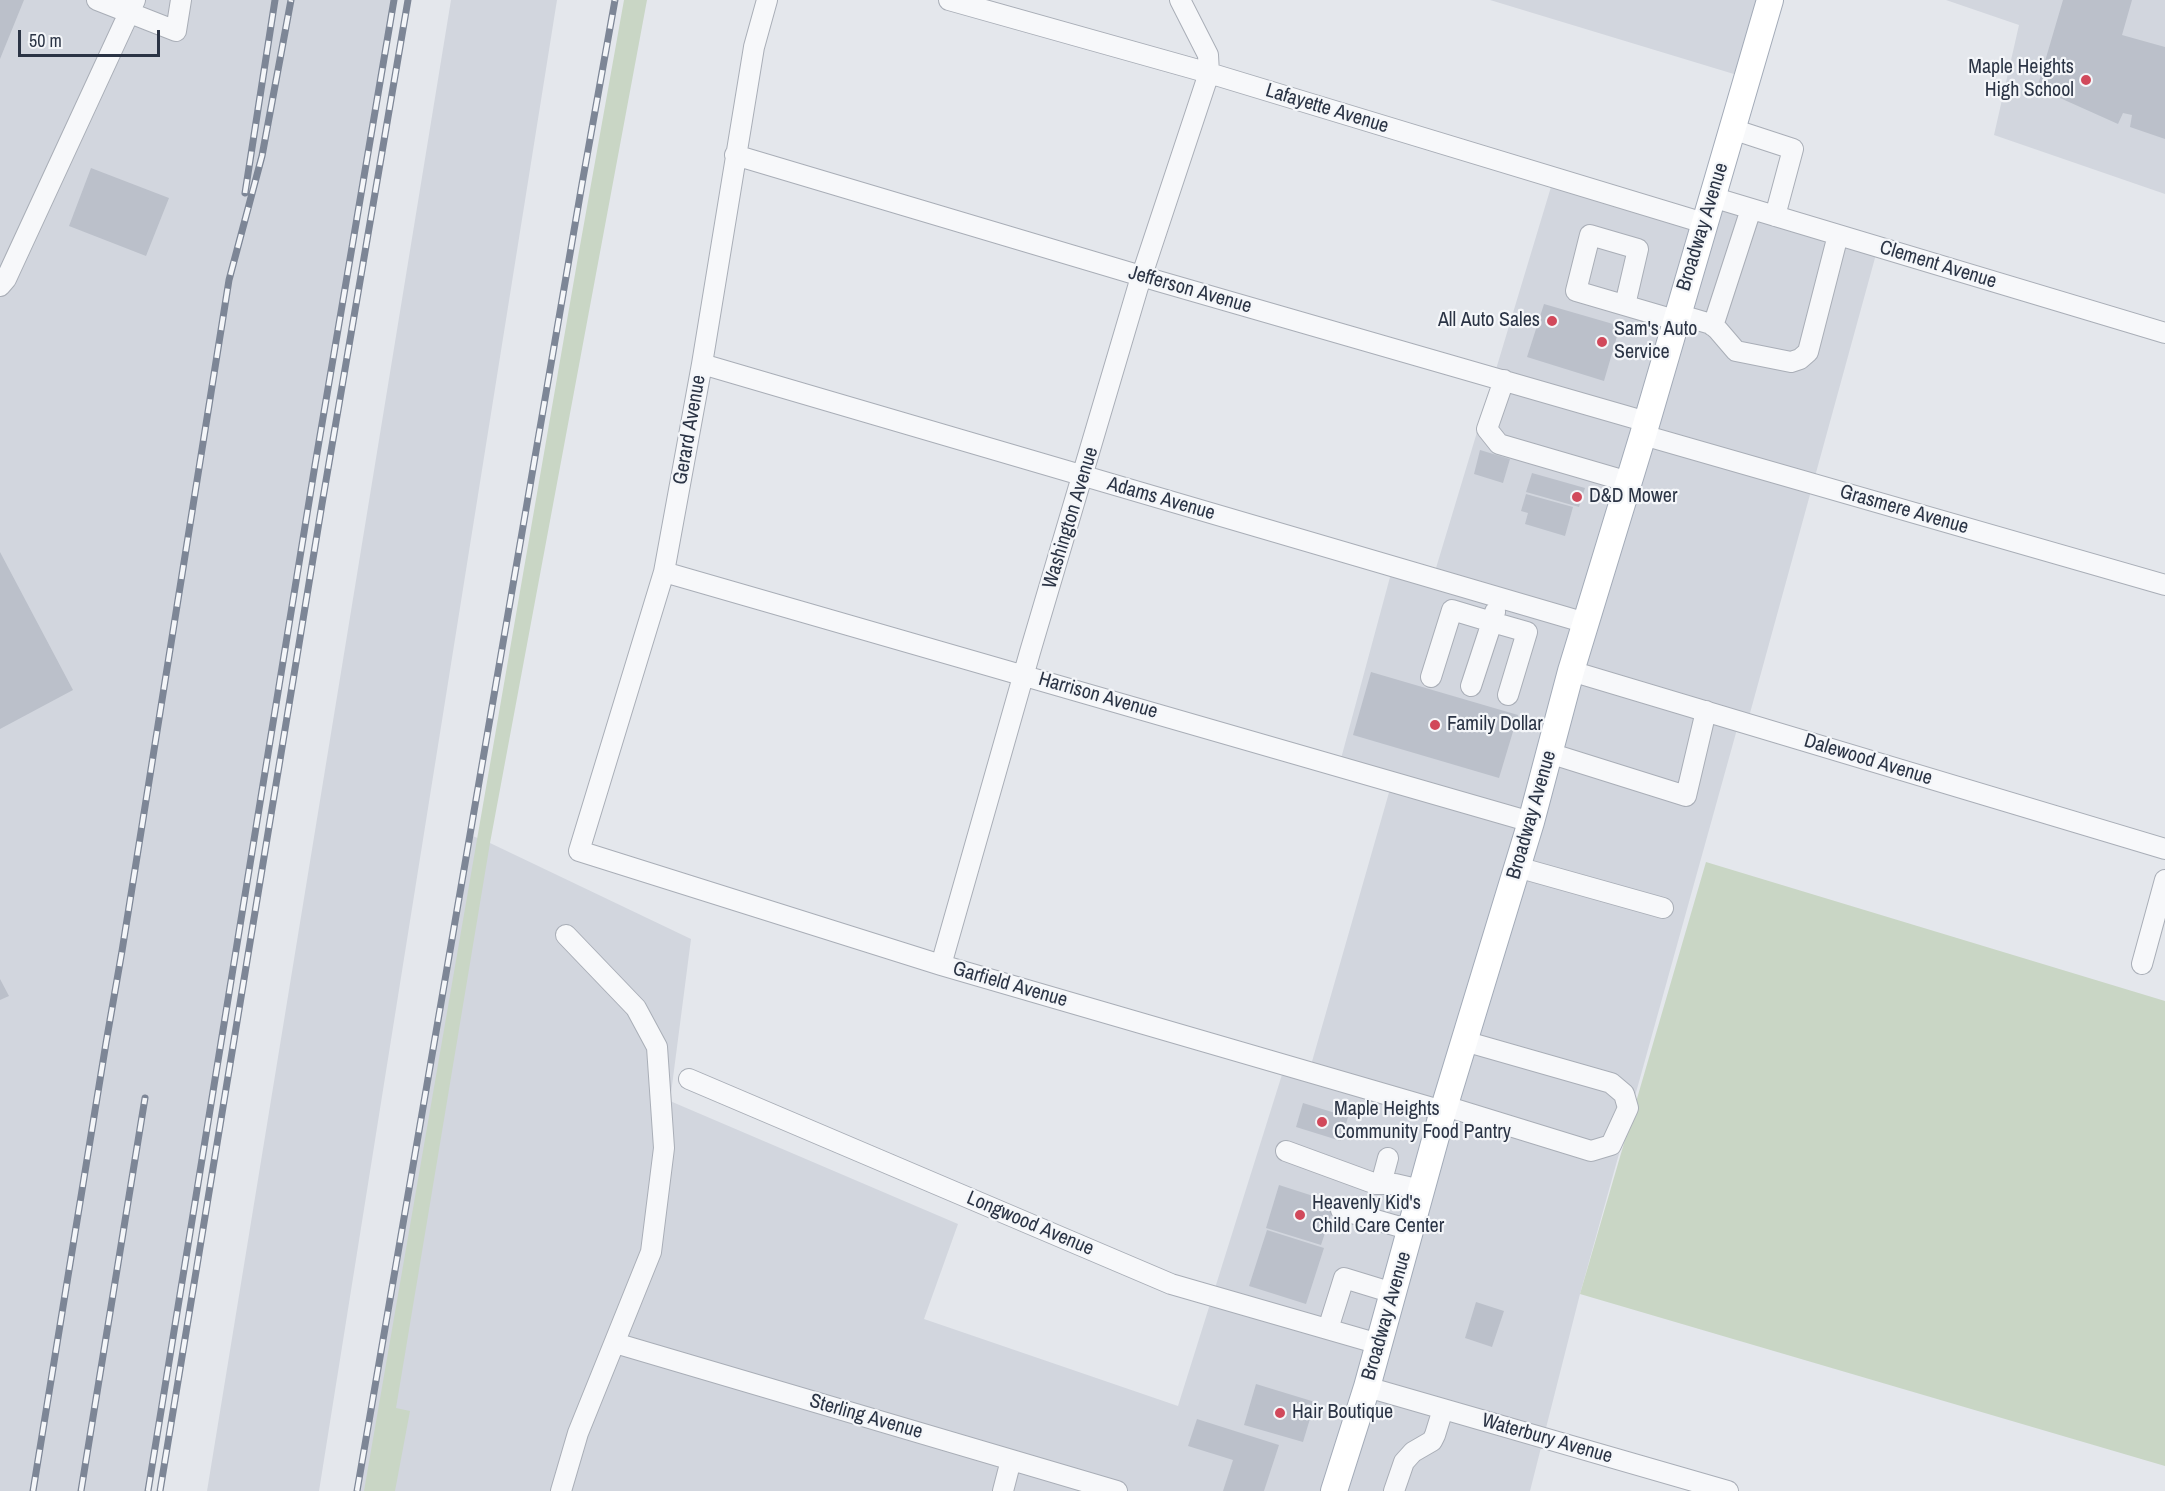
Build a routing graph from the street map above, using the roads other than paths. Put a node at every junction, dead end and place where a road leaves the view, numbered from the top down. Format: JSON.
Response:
{"nodes":[{"id":1,"x":97,"y":0,"type":"edge"},
{"id":2,"x":181,"y":0,"type":"edge"},
{"id":3,"x":767,"y":0,"type":"edge"},
{"id":4,"x":949,"y":0,"type":"edge"},
{"id":5,"x":1180,"y":0,"type":"edge"},
{"id":6,"x":1770,"y":0,"type":"edge"},
{"id":7,"x":132,"y":7,"type":"edge"},
{"id":8,"x":1209,"y":74,"type":"junction"},
{"id":9,"x":1732,"y":129,"type":"junction"},
{"id":10,"x":735,"y":155,"type":"junction"},
{"id":11,"x":1712,"y":197,"type":"junction"},
{"id":12,"x":1751,"y":209,"type":"junction"},
{"id":13,"x":1775,"y":216,"type":"junction"},
{"id":14,"x":1704,"y":223,"type":"junction"},
{"id":15,"x":1838,"y":235,"type":"junction"},
{"id":16,"x":1142,"y":276,"type":"junction"},
{"id":17,"x":0,"y":286,"type":"edge"},
{"id":18,"x":1624,"y":305,"type":"dead end"},
{"id":19,"x":1676,"y":317,"type":"junction"},
{"id":20,"x":1713,"y":326,"type":"junction"},
{"id":21,"x":2165,"y":333,"type":"edge"},
{"id":22,"x":702,"y":364,"type":"junction"},
{"id":23,"x":1504,"y":380,"type":"junction"},
{"id":24,"x":1645,"y":428,"type":"junction"},
{"id":25,"x":1083,"y":477,"type":"junction"},
{"id":26,"x":1629,"y":482,"type":"junction"},
{"id":27,"x":664,"y":572,"type":"junction"},
{"id":28,"x":2165,"y":585,"type":"edge"},
{"id":29,"x":1500,"y":598,"type":"junction"},
{"id":30,"x":1492,"y":622,"type":"junction"},
{"id":31,"x":1586,"y":623,"type":"junction"},
{"id":32,"x":1571,"y":671,"type":"junction"},
{"id":33,"x":1024,"y":674,"type":"junction"},
{"id":34,"x":1431,"y":677,"type":"dead end"},
{"id":35,"x":1471,"y":686,"type":"dead end"},
{"id":36,"x":1508,"y":695,"type":"dead end"},
{"id":37,"x":1706,"y":711,"type":"junction"},
{"id":38,"x":1549,"y":753,"type":"junction"},
{"id":39,"x":1531,"y":822,"type":"junction"},
{"id":40,"x":2165,"y":849,"type":"edge"},
{"id":41,"x":579,"y":851,"type":"joint"},
{"id":42,"x":1517,"y":867,"type":"junction"},
{"id":43,"x":2165,"y":880,"type":"edge"},
{"id":44,"x":1663,"y":908,"type":"dead end"},
{"id":45,"x":566,"y":935,"type":"dead end"},
{"id":46,"x":2142,"y":964,"type":"dead end"},
{"id":47,"x":942,"y":965,"type":"junction"},
{"id":48,"x":1464,"y":1041,"type":"junction"},
{"id":49,"x":689,"y":1079,"type":"dead end"},
{"id":50,"x":1444,"y":1109,"type":"junction"},
{"id":51,"x":1286,"y":1151,"type":"dead end"},
{"id":52,"x":1388,"y":1158,"type":"dead end"},
{"id":53,"x":1381,"y":1184,"type":"junction"},
{"id":54,"x":1422,"y":1190,"type":"junction"},
{"id":55,"x":1341,"y":1210,"type":"dead end"},
{"id":56,"x":1410,"y":1230,"type":"junction"},
{"id":57,"x":1393,"y":1293,"type":"junction"},
{"id":58,"x":1328,"y":1329,"type":"junction"},
{"id":59,"x":615,"y":1343,"type":"junction"},
{"id":60,"x":1379,"y":1344,"type":"junction"},
{"id":61,"x":1367,"y":1387,"type":"junction"},
{"id":62,"x":1443,"y":1409,"type":"junction"},
{"id":63,"x":1011,"y":1460,"type":"junction"},
{"id":64,"x":561,"y":1491,"type":"edge"},
{"id":65,"x":1003,"y":1491,"type":"edge"},
{"id":66,"x":1117,"y":1491,"type":"edge"},
{"id":67,"x":1334,"y":1491,"type":"edge"},
{"id":68,"x":1394,"y":1491,"type":"edge"},
{"id":69,"x":1728,"y":1491,"type":"edge"}],
"edges":[{"from":1,"to":7,"type":"street"},
{"from":2,"to":7,"type":"street"},
{"from":3,"to":10,"type":"street","name":"Gerard Avenue"},
{"from":4,"to":8,"type":"street","name":"Lafayette Avenue"},
{"from":5,"to":8,"type":"street"},
{"from":6,"to":9,"type":"main road","name":"Broadway Avenue"},
{"from":7,"to":17,"type":"street"},
{"from":8,"to":14,"type":"street","name":"Lafayette Avenue"},
{"from":8,"to":16,"type":"street","name":"Washington Avenue"},
{"from":9,"to":11,"type":"main road","name":"Broadway Avenue"},
{"from":9,"to":13,"type":"street"},
{"from":10,"to":16,"type":"street","name":"Jefferson Avenue"},
{"from":10,"to":22,"type":"street","name":"Gerard Avenue"},
{"from":11,"to":12,"type":"street","name":"Clement Avenue"},
{"from":11,"to":14,"type":"main road","name":"Broadway Avenue"},
{"from":12,"to":13,"type":"street","name":"Clement Avenue"},
{"from":12,"to":20,"type":"street"},
{"from":13,"to":15,"type":"street","name":"Clement Avenue"},
{"from":14,"to":19,"type":"main road","name":"Broadway Avenue"},
{"from":15,"to":20,"type":"street"},
{"from":15,"to":21,"type":"street","name":"Clement Avenue"},
{"from":16,"to":23,"type":"street","name":"Jefferson Avenue"},
{"from":16,"to":25,"type":"street","name":"Washington Avenue"},
{"from":18,"to":19,"type":"street"},
{"from":19,"to":20,"type":"street"},
{"from":19,"to":24,"type":"main road","name":"Broadway Avenue"},
{"from":22,"to":25,"type":"street","name":"Adams Avenue"},
{"from":22,"to":27,"type":"street","name":"Gerard Avenue"},
{"from":23,"to":24,"type":"street","name":"Jefferson Avenue"},
{"from":23,"to":26,"type":"street"},
{"from":24,"to":26,"type":"main road","name":"Broadway Avenue"},
{"from":24,"to":28,"type":"street","name":"Grasmere Avenue"},
{"from":25,"to":29,"type":"street","name":"Adams Avenue"},
{"from":25,"to":33,"type":"street","name":"Washington Avenue"},
{"from":26,"to":31,"type":"main road","name":"Broadway Avenue"},
{"from":27,"to":33,"type":"street","name":"Harrison Avenue"},
{"from":27,"to":41,"type":"street","name":"Gerard Avenue"},
{"from":29,"to":30,"type":"street"},
{"from":29,"to":31,"type":"street","name":"Adams Avenue"},
{"from":30,"to":34,"type":"street"},
{"from":30,"to":35,"type":"street"},
{"from":30,"to":36,"type":"street"},
{"from":31,"to":32,"type":"main road","name":"Broadway Avenue"},
{"from":32,"to":37,"type":"street","name":"Dalewood Avenue"},
{"from":32,"to":38,"type":"main road","name":"Broadway Avenue"},
{"from":33,"to":39,"type":"street","name":"Harrison Avenue"},
{"from":33,"to":47,"type":"street","name":"Washington Avenue"},
{"from":37,"to":38,"type":"street"},
{"from":37,"to":40,"type":"street","name":"Dalewood Avenue"},
{"from":38,"to":39,"type":"main road","name":"Broadway Avenue"},
{"from":39,"to":42,"type":"main road","name":"Broadway Avenue"},
{"from":41,"to":47,"type":"street","name":"Garfield Avenue"},
{"from":42,"to":44,"type":"street"},
{"from":42,"to":48,"type":"main road","name":"Broadway Avenue"},
{"from":43,"to":46,"type":"street"},
{"from":45,"to":59,"type":"street"},
{"from":47,"to":50,"type":"street","name":"Garfield Avenue"},
{"from":48,"to":50,"type":"main road","name":"Broadway Avenue"},
{"from":48,"to":50,"type":"street","name":"Garfield Avenue"},
{"from":49,"to":58,"type":"street","name":"Longwood Avenue"},
{"from":50,"to":54,"type":"main road","name":"Broadway Avenue"},
{"from":51,"to":53,"type":"street"},
{"from":52,"to":53,"type":"street"},
{"from":53,"to":54,"type":"street"},
{"from":54,"to":56,"type":"main road","name":"Broadway Avenue"},
{"from":55,"to":56,"type":"street"},
{"from":56,"to":57,"type":"main road","name":"Broadway Avenue"},
{"from":57,"to":58,"type":"street"},
{"from":57,"to":60,"type":"main road","name":"Broadway Avenue"},
{"from":58,"to":60,"type":"street","name":"Longwood Avenue"},
{"from":59,"to":63,"type":"street","name":"Sterling Avenue"},
{"from":59,"to":64,"type":"street"},
{"from":60,"to":61,"type":"main road","name":"Broadway Avenue"},
{"from":61,"to":62,"type":"street","name":"Waterbury Avenue"},
{"from":61,"to":67,"type":"main road","name":"Broadway Avenue"},
{"from":62,"to":68,"type":"street"},
{"from":62,"to":69,"type":"street","name":"Waterbury Avenue"},
{"from":63,"to":65,"type":"street"},
{"from":63,"to":66,"type":"street","name":"Sterling Avenue"}]}
